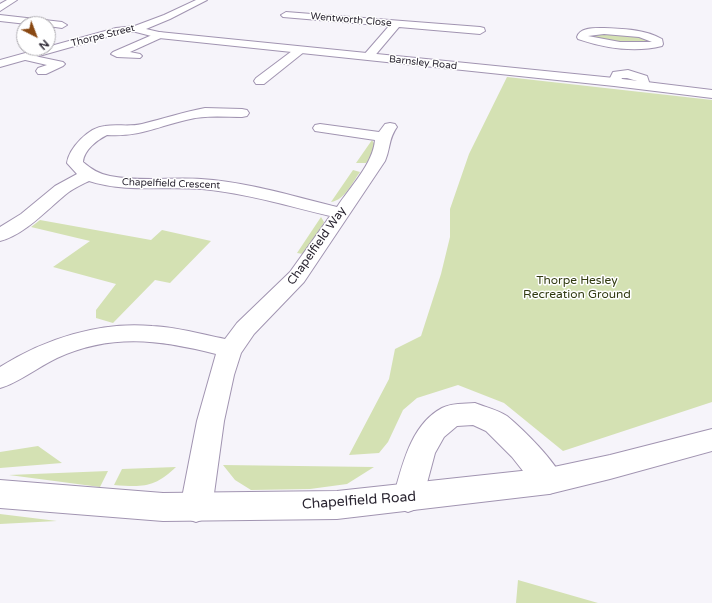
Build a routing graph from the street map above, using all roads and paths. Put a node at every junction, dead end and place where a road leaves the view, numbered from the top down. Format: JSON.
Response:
{"nodes":[{"id":1,"x":13,"y":0,"type":"edge"},
{"id":2,"x":203,"y":0,"type":"edge"},
{"id":3,"x":317,"y":7,"type":"dead end"},
{"id":4,"x":0,"y":8,"type":"edge"},
{"id":5,"x":286,"y":15,"type":"dead end"},
{"id":6,"x":304,"y":16,"type":"junction"},
{"id":7,"x":0,"y":18,"type":"edge"},
{"id":8,"x":62,"y":24,"type":"dead end"},
{"id":9,"x":398,"y":24,"type":"junction"},
{"id":10,"x":136,"y":28,"type":"junction"},
{"id":11,"x":480,"y":30,"type":"dead end"},
{"id":12,"x":159,"y":35,"type":"junction"},
{"id":13,"x":623,"y":45,"type":"junction"},
{"id":14,"x":300,"y":50,"type":"junction"},
{"id":15,"x":136,"y":56,"type":"dead end"},
{"id":16,"x":25,"y":57,"type":"junction"},
{"id":17,"x":368,"y":57,"type":"junction"},
{"id":18,"x":0,"y":64,"type":"edge"},
{"id":19,"x":627,"y":65,"type":"junction"},
{"id":20,"x":42,"y":71,"type":"dead end"},
{"id":21,"x":260,"y":81,"type":"dead end"},
{"id":22,"x":614,"y":82,"type":"junction"},
{"id":23,"x":644,"y":85,"type":"junction"},
{"id":24,"x":712,"y":94,"type":"edge"},
{"id":25,"x":242,"y":113,"type":"dead end"},
{"id":26,"x":320,"y":128,"type":"dead end"},
{"id":27,"x":88,"y":175,"type":"junction"},
{"id":28,"x":341,"y":213,"type":"junction"},
{"id":29,"x":0,"y":235,"type":"edge"},
{"id":30,"x":231,"y":349,"type":"junction"},
{"id":31,"x":0,"y":379,"type":"edge"},
{"id":32,"x":712,"y":440,"type":"edge"},
{"id":33,"x":549,"y":481,"type":"junction"},
{"id":34,"x":0,"y":494,"type":"edge"},
{"id":35,"x":408,"y":498,"type":"junction"},
{"id":36,"x":196,"y":508,"type":"junction"}],
"edges":[{"from":1,"to":4,"type":"street"},
{"from":2,"to":10,"type":"street","name":"Thorpe Street"},
{"from":3,"to":6,"type":"street","name":"Wentworth Close"},
{"from":5,"to":6,"type":"street","name":"Wentworth Close"},
{"from":6,"to":9,"type":"street","name":"Wentworth Close"},
{"from":7,"to":8,"type":"street"},
{"from":9,"to":11,"type":"street","name":"Wentworth Close"},
{"from":9,"to":17,"type":"street","name":"Wentworth Close"},
{"from":10,"to":12,"type":"street","name":"Barnsley Road"},
{"from":10,"to":16,"type":"street","name":"Thorpe Street"},
{"from":12,"to":14,"type":"street","name":"Barnsley Road"},
{"from":12,"to":15,"type":"street"},
{"from":13,"to":13,"type":"street"},
{"from":13,"to":19,"type":"street"},
{"from":14,"to":17,"type":"street","name":"Barnsley Road"},
{"from":14,"to":21,"type":"street"},
{"from":16,"to":18,"type":"street","name":"Thorpe Street"},
{"from":16,"to":20,"type":"street"},
{"from":17,"to":22,"type":"street","name":"Barnsley Road"},
{"from":19,"to":22,"type":"street"},
{"from":19,"to":23,"type":"street"},
{"from":22,"to":23,"type":"street","name":"Barnsley Road"},
{"from":23,"to":24,"type":"street","name":"Barnsley Road"},
{"from":25,"to":27,"type":"street"},
{"from":26,"to":28,"type":"street","name":"Chapelfield Way"},
{"from":27,"to":28,"type":"street","name":"Chapelfield Crescent"},
{"from":27,"to":29,"type":"street"},
{"from":28,"to":30,"type":"street","name":"Chapelfield Way"},
{"from":30,"to":31,"type":"street"},
{"from":30,"to":36,"type":"street","name":"Chapelfield Way"},
{"from":32,"to":33,"type":"street","name":"Chapelfield Road"},
{"from":33,"to":35,"type":"street","name":"Chapelfield Road"},
{"from":33,"to":35,"type":"street"},
{"from":34,"to":36,"type":"street","name":"Chapelfield Road"},
{"from":35,"to":36,"type":"street","name":"Chapelfield Road"}]}
